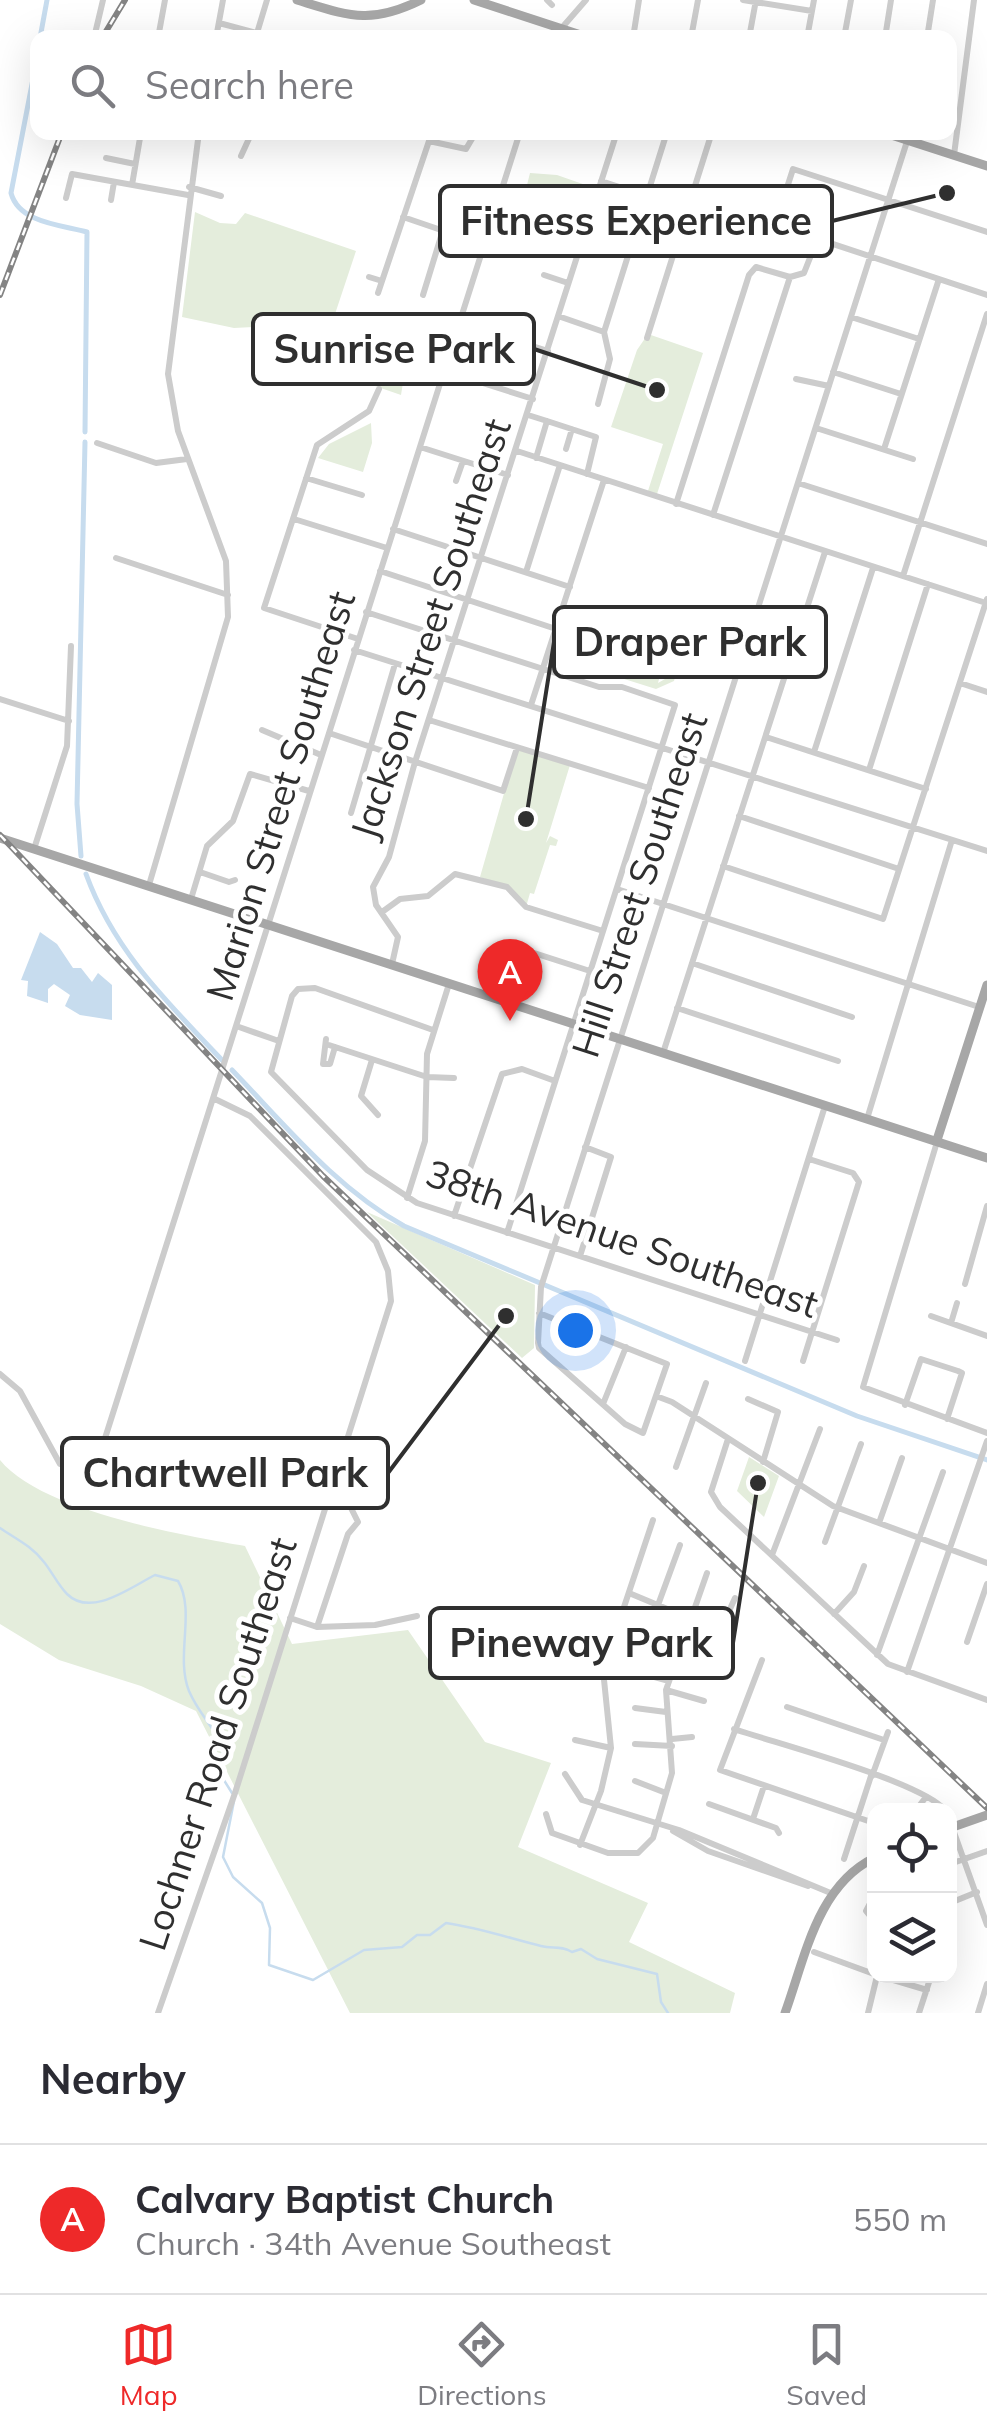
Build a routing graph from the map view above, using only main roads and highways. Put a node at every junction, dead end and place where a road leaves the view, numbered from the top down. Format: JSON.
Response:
{"nodes":[{"id":1,"x":297,"y":0,"type":"edge"},
{"id":2,"x":421,"y":0,"type":"edge"},
{"id":3,"x":474,"y":0,"type":"edge"},
{"id":4,"x":566,"y":30,"type":"edge"},
{"id":5,"x":916,"y":140,"type":"edge"},
{"id":6,"x":987,"y":166,"type":"edge"},
{"id":7,"x":0,"y":838,"type":"edge"},
{"id":8,"x":986,"y":991,"type":"edge"},
{"id":9,"x":937,"y":1140,"type":"junction"},
{"id":10,"x":987,"y":1158,"type":"edge"},
{"id":11,"x":987,"y":1815,"type":"edge"},
{"id":12,"x":957,"y":1824,"type":"edge"},
{"id":13,"x":867,"y":1862,"type":"edge"},
{"id":14,"x":786,"y":2013,"type":"edge"}],
"edges":[{"from":1,"to":2,"type":"main road"},
{"from":3,"to":4,"type":"main road"},
{"from":5,"to":6,"type":"main road"},
{"from":7,"to":9,"type":"main road"},
{"from":8,"to":9,"type":"main road"},
{"from":9,"to":10,"type":"main road"},
{"from":11,"to":12,"type":"main road"},
{"from":13,"to":14,"type":"main road"}]}
